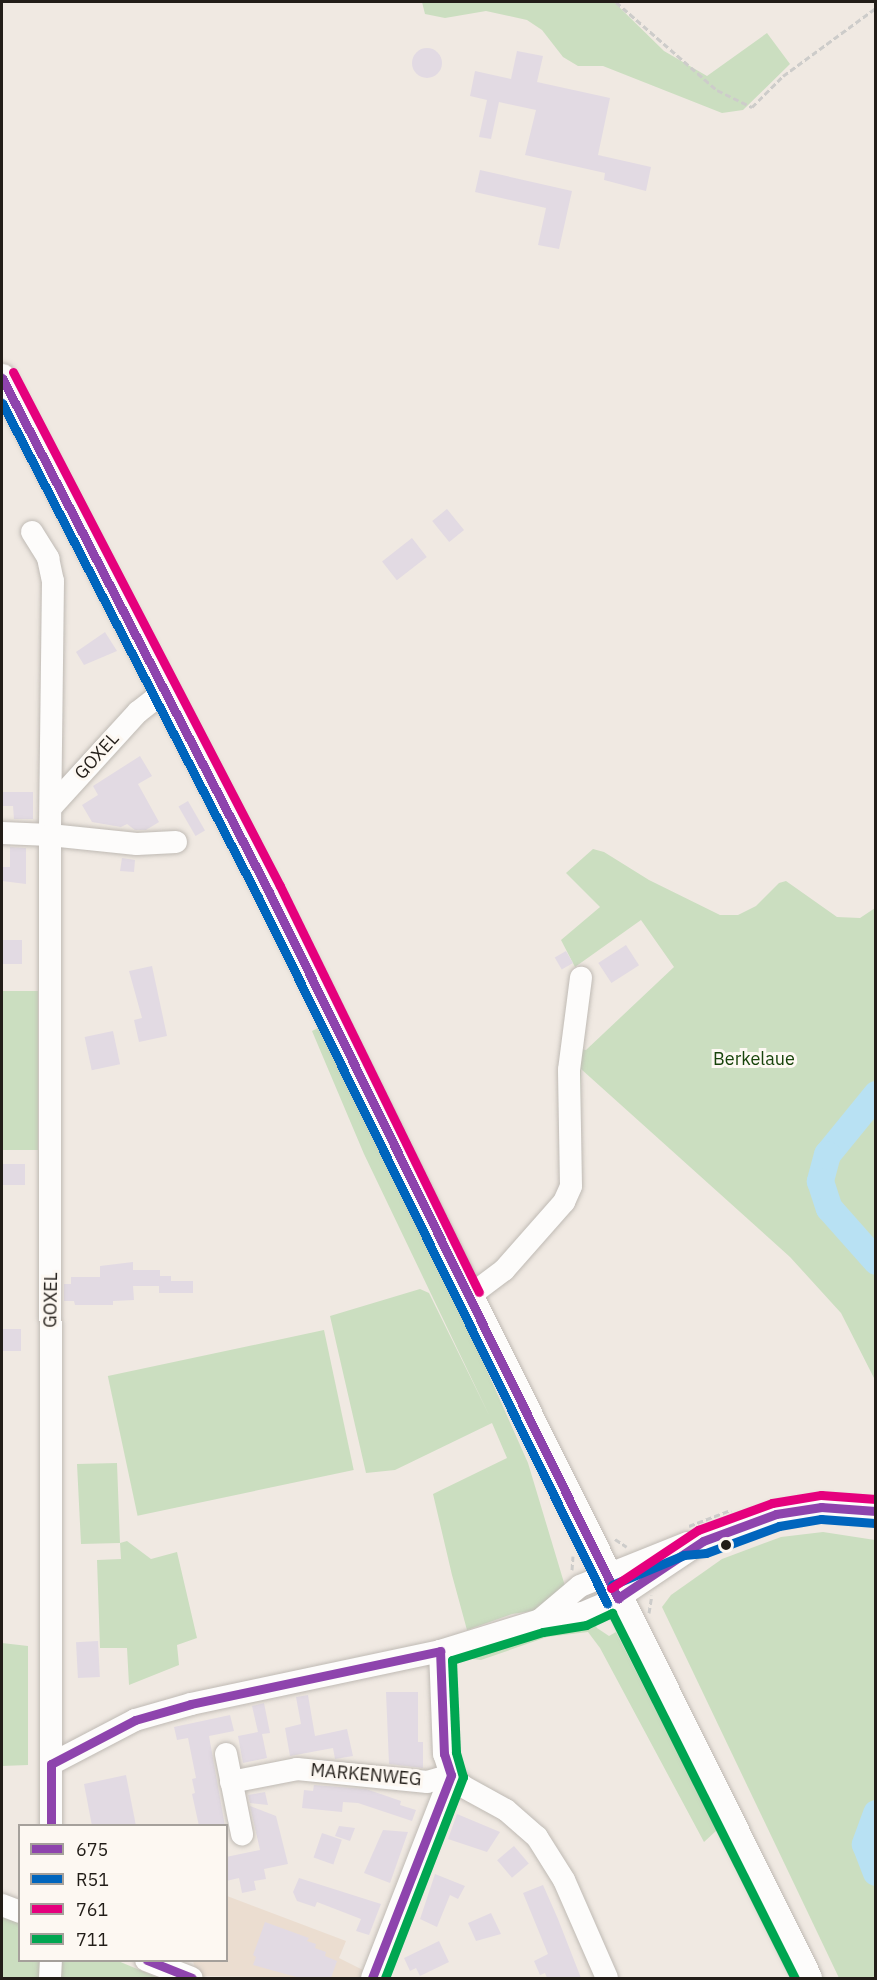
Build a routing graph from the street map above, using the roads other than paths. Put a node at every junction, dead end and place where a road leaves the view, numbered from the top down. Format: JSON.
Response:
{"nodes":[{"id":1,"x":2,"y":378,"type":"edge"},
{"id":2,"x":32,"y":532,"type":"dead end"},
{"id":3,"x":166,"y":690,"type":"junction"},
{"id":4,"x":53,"y":805,"type":"junction"},
{"id":5,"x":2,"y":833,"type":"edge"},
{"id":6,"x":50,"y":835,"type":"junction"},
{"id":7,"x":176,"y":842,"type":"dead end"},
{"id":8,"x":581,"y":978,"type":"dead end"},
{"id":9,"x":468,"y":1298,"type":"junction"},
{"id":10,"x":876,"y":1511,"type":"edge"},
{"id":11,"x":613,"y":1586,"type":"junction"},
{"id":12,"x":440,"y":1652,"type":"junction"},
{"id":13,"x":226,"y":1754,"type":"dead end"},
{"id":14,"x":51,"y":1764,"type":"junction"},
{"id":15,"x":451,"y":1774,"type":"junction"},
{"id":16,"x":231,"y":1782,"type":"junction"},
{"id":17,"x":51,"y":1824,"type":"edge"},
{"id":18,"x":242,"y":1834,"type":"dead end"},
{"id":19,"x":2,"y":1905,"type":"edge"},
{"id":20,"x":18,"y":1911,"type":"edge"},
{"id":21,"x":51,"y":1962,"type":"edge"},
{"id":22,"x":151,"y":1962,"type":"edge"},
{"id":23,"x":50,"y":1978,"type":"edge"},
{"id":24,"x":192,"y":1978,"type":"edge"},
{"id":25,"x":372,"y":1978,"type":"edge"},
{"id":26,"x":607,"y":1978,"type":"edge"},
{"id":27,"x":808,"y":1978,"type":"edge"}],
"edges":[{"from":1,"to":3,"type":"main road"},
{"from":2,"to":4,"type":"street"},
{"from":3,"to":4,"type":"street","name":"GOXEL"},
{"from":3,"to":9,"type":"main road"},
{"from":4,"to":6,"type":"street","name":"GOXEL"},
{"from":5,"to":6,"type":"street"},
{"from":6,"to":7,"type":"street"},
{"from":6,"to":14,"type":"street","name":"GOXEL"},
{"from":8,"to":9,"type":"street"},
{"from":9,"to":11,"type":"main road"},
{"from":10,"to":11,"type":"street"},
{"from":11,"to":12,"type":"street"},
{"from":11,"to":27,"type":"main road"},
{"from":12,"to":14,"type":"street"},
{"from":12,"to":15,"type":"street"},
{"from":13,"to":16,"type":"street"},
{"from":14,"to":17,"type":"street","name":"GOXEL"},
{"from":15,"to":16,"type":"street","name":"MARKENWEG"},
{"from":15,"to":25,"type":"street"},
{"from":15,"to":26,"type":"street"},
{"from":16,"to":18,"type":"street"},
{"from":19,"to":20,"type":"street"},
{"from":21,"to":23,"type":"street"},
{"from":22,"to":24,"type":"street"}]}
